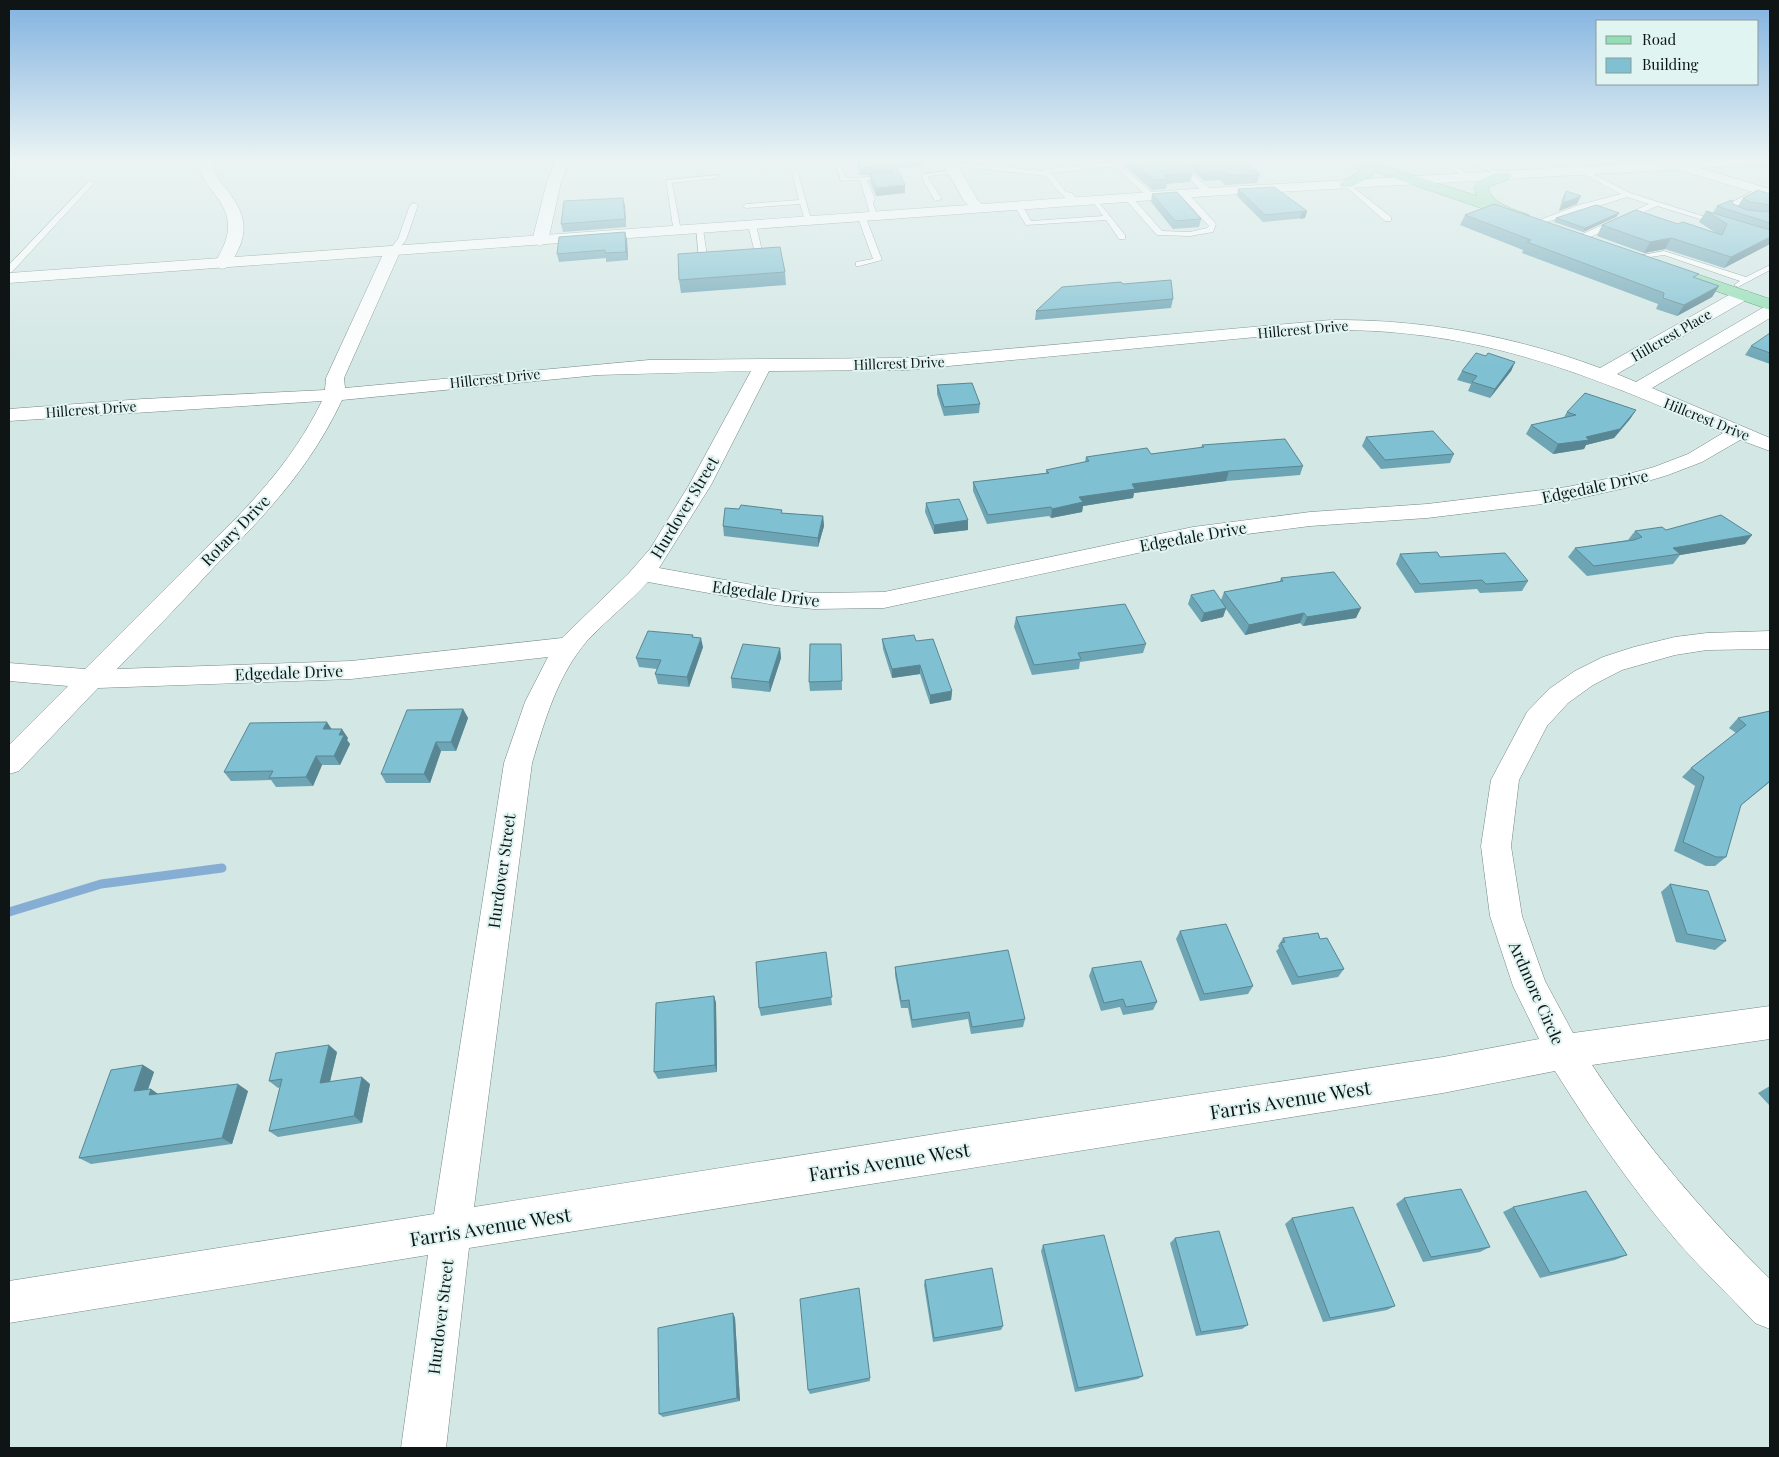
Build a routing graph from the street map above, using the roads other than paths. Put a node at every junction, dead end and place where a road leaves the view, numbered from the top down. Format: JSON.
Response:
{"nodes":[{"id":1,"x":48,"y":228,"type":"edge"},
{"id":2,"x":239,"y":228,"type":"edge"},
{"id":3,"x":406,"y":228,"type":"edge"},
{"id":4,"x":543,"y":228,"type":"edge"},
{"id":5,"x":676,"y":228,"type":"edge"},
{"id":6,"x":717,"y":228,"type":"edge"},
{"id":7,"x":752,"y":228,"type":"edge"},
{"id":8,"x":871,"y":228,"type":"edge"},
{"id":9,"x":1115,"y":228,"type":"edge"},
{"id":10,"x":1154,"y":228,"type":"edge"},
{"id":11,"x":1212,"y":228,"type":"edge"},
{"id":12,"x":1552,"y":228,"type":"edge"},
{"id":13,"x":1583,"y":228,"type":"edge"},
{"id":14,"x":699,"y":229,"type":"junction"},
{"id":15,"x":677,"y":231,"type":"junction"},
{"id":16,"x":1568,"y":233,"type":"junction"},
{"id":17,"x":1122,"y":237,"type":"dead end"},
{"id":18,"x":540,"y":241,"type":"junction"},
{"id":19,"x":1598,"y":244,"type":"edge"},
{"id":20,"x":1617,"y":251,"type":"edge"},
{"id":21,"x":392,"y":252,"type":"junction"},
{"id":22,"x":743,"y":258,"type":"edge"},
{"id":23,"x":725,"y":259,"type":"edge"},
{"id":24,"x":222,"y":264,"type":"junction"},
{"id":25,"x":859,"y":264,"type":"dead end"},
{"id":26,"x":1770,"y":267,"type":"edge"},
{"id":27,"x":9,"y":270,"type":"edge"},
{"id":28,"x":9,"y":278,"type":"edge"},
{"id":29,"x":1739,"y":288,"type":"junction"},
{"id":30,"x":1770,"y":305,"type":"edge"},
{"id":31,"x":1770,"y":310,"type":"edge"},
{"id":32,"x":763,"y":365,"type":"junction"},
{"id":33,"x":1600,"y":376,"type":"junction"},
{"id":34,"x":1636,"y":390,"type":"junction"},
{"id":35,"x":336,"y":395,"type":"junction"},
{"id":36,"x":9,"y":415,"type":"edge"},
{"id":37,"x":1739,"y":432,"type":"junction"},
{"id":38,"x":1770,"y":445,"type":"edge"},
{"id":39,"x":642,"y":573,"type":"junction"},
{"id":40,"x":1770,"y":640,"type":"edge"},
{"id":41,"x":569,"y":646,"type":"junction"},
{"id":42,"x":9,"y":672,"type":"edge"},
{"id":43,"x":92,"y":679,"type":"junction"},
{"id":44,"x":9,"y":763,"type":"edge"},
{"id":45,"x":1770,"y":1022,"type":"edge"},
{"id":46,"x":1563,"y":1052,"type":"junction"},
{"id":47,"x":451,"y":1232,"type":"junction"},
{"id":48,"x":9,"y":1302,"type":"edge"},
{"id":49,"x":1770,"y":1308,"type":"edge"},
{"id":50,"x":424,"y":1448,"type":"edge"}],
"edges":[{"from":1,"to":27,"type":"lane"},
{"from":2,"to":24,"type":"street"},
{"from":3,"to":21,"type":"lane"},
{"from":4,"to":18,"type":"street"},
{"from":5,"to":15,"type":"lane"},
{"from":6,"to":14,"type":"street"},
{"from":7,"to":22,"type":"lane"},
{"from":8,"to":25,"type":"lane"},
{"from":9,"to":17,"type":"lane"},
{"from":10,"to":11,"type":"lane"},
{"from":12,"to":16,"type":"main road"},
{"from":13,"to":16,"type":"lane"},
{"from":14,"to":15,"type":"street"},
{"from":14,"to":23,"type":"lane"},
{"from":15,"to":18,"type":"street"},
{"from":16,"to":19,"type":"main road"},
{"from":18,"to":21,"type":"street"},
{"from":20,"to":29,"type":"main road"},
{"from":21,"to":24,"type":"street"},
{"from":21,"to":35,"type":"street","name":"Rotary Drive"},
{"from":24,"to":28,"type":"street"},
{"from":26,"to":29,"type":"lane"},
{"from":29,"to":30,"type":"main road"},
{"from":29,"to":33,"type":"street","name":"Hillcrest Place"},
{"from":31,"to":34,"type":"street","name":"Hillcrest Place"},
{"from":32,"to":33,"type":"street","name":"Hillcrest Drive"},
{"from":32,"to":35,"type":"street","name":"Hillcrest Drive"},
{"from":32,"to":39,"type":"street","name":"Hurdover Street"},
{"from":33,"to":34,"type":"street","name":"Hillcrest Drive"},
{"from":34,"to":37,"type":"street","name":"Hillcrest Drive"},
{"from":35,"to":36,"type":"street","name":"Hillcrest Drive"},
{"from":35,"to":43,"type":"street","name":"Rotary Drive"},
{"from":37,"to":38,"type":"street","name":"Hillcrest Drive"},
{"from":37,"to":39,"type":"street","name":"Edgedale Drive"},
{"from":39,"to":41,"type":"street","name":"Hurdover Street"},
{"from":40,"to":46,"type":"street","name":"Ardmore Circle"},
{"from":41,"to":43,"type":"street","name":"Edgedale Drive"},
{"from":41,"to":47,"type":"street","name":"Hurdover Street"},
{"from":42,"to":43,"type":"street","name":"Edgedale Drive"},
{"from":43,"to":44,"type":"street","name":"Rotary Drive"},
{"from":45,"to":46,"type":"street","name":"Farris Avenue West"},
{"from":46,"to":47,"type":"street","name":"Farris Avenue West"},
{"from":46,"to":49,"type":"street","name":"Ardmore Circle"},
{"from":47,"to":48,"type":"street","name":"Farris Avenue West"},
{"from":47,"to":50,"type":"street","name":"Hurdover Street"}]}
